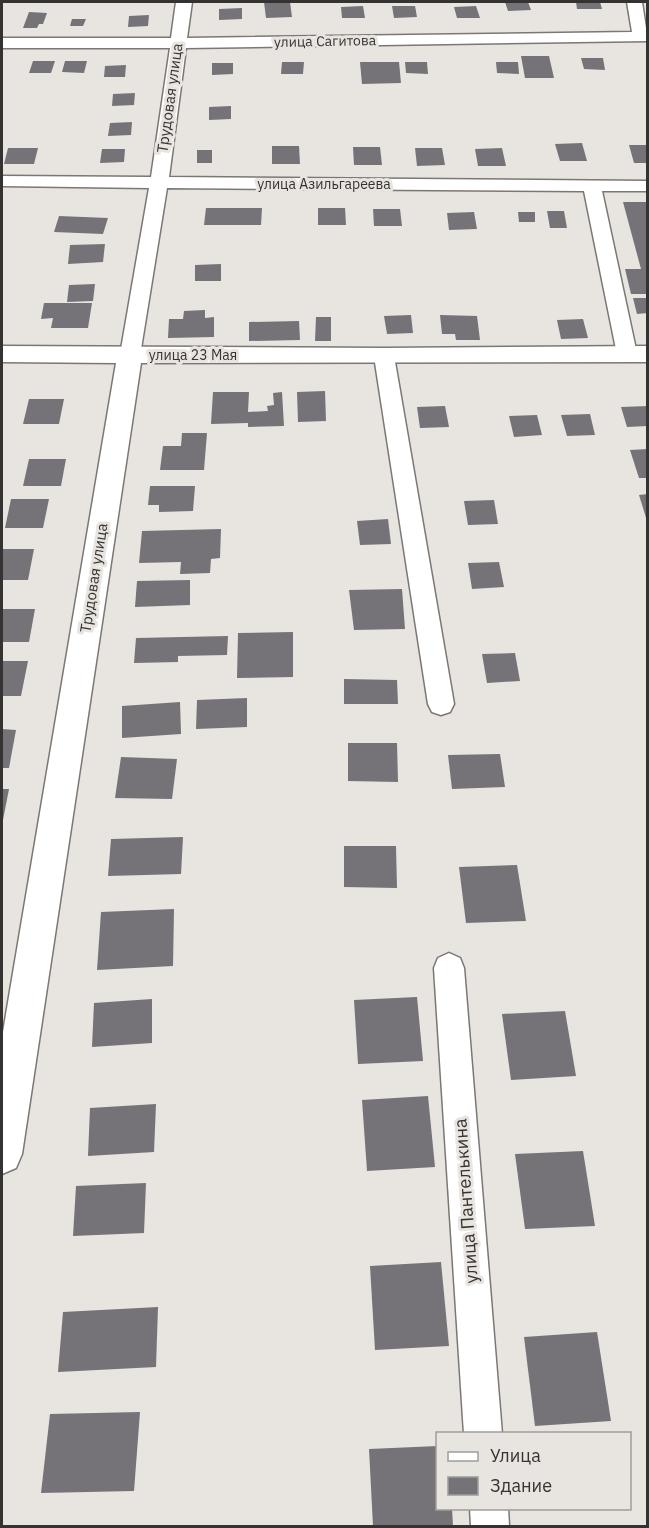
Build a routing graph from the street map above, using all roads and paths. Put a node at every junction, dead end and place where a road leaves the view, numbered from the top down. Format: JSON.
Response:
{"nodes":[{"id":1,"x":184,"y":2,"type":"edge"},
{"id":2,"x":635,"y":2,"type":"edge"},
{"id":3,"x":644,"y":36,"type":"edge"},
{"id":4,"x":2,"y":43,"type":"edge"},
{"id":5,"x":178,"y":44,"type":"junction"},
{"id":6,"x":2,"y":181,"type":"edge"},
{"id":7,"x":159,"y":183,"type":"junction"},
{"id":8,"x":591,"y":186,"type":"junction"},
{"id":9,"x":648,"y":186,"type":"edge"},
{"id":10,"x":2,"y":354,"type":"edge"},
{"id":11,"x":130,"y":354,"type":"junction"},
{"id":12,"x":637,"y":354,"type":"edge"},
{"id":13,"x":384,"y":356,"type":"junction"},
{"id":14,"x":441,"y":704,"type":"dead end"},
{"id":15,"x":448,"y":968,"type":"dead end"},
{"id":16,"x":2,"y":1154,"type":"edge"},
{"id":17,"x":483,"y":1432,"type":"edge"},
{"id":18,"x":489,"y":1510,"type":"edge"},
{"id":19,"x":490,"y":1527,"type":"edge"}],
"edges":[{"from":1,"to":5,"type":"street","name":"Трудовая улица"},
{"from":2,"to":3,"type":"street"},
{"from":3,"to":5,"type":"street","name":"улица Сагитова"},
{"from":4,"to":5,"type":"street","name":"улица Сагитова"},
{"from":5,"to":7,"type":"street","name":"Трудовая улица"},
{"from":6,"to":7,"type":"street","name":"улица Азильгареева"},
{"from":7,"to":8,"type":"street","name":"улица Азильгареева"},
{"from":7,"to":11,"type":"street","name":"Трудовая улица"},
{"from":8,"to":9,"type":"street","name":"улица Азильгареева"},
{"from":8,"to":12,"type":"street"},
{"from":10,"to":11,"type":"main road","name":"улица 23 Мая"},
{"from":11,"to":13,"type":"main road","name":"улица 23 Мая"},
{"from":11,"to":16,"type":"main road","name":"Трудовая улица"},
{"from":12,"to":13,"type":"main road","name":"улица 23 Мая"},
{"from":13,"to":14,"type":"street"},
{"from":15,"to":17,"type":"street","name":"улица Пантелькина"},
{"from":18,"to":19,"type":"street"}]}
